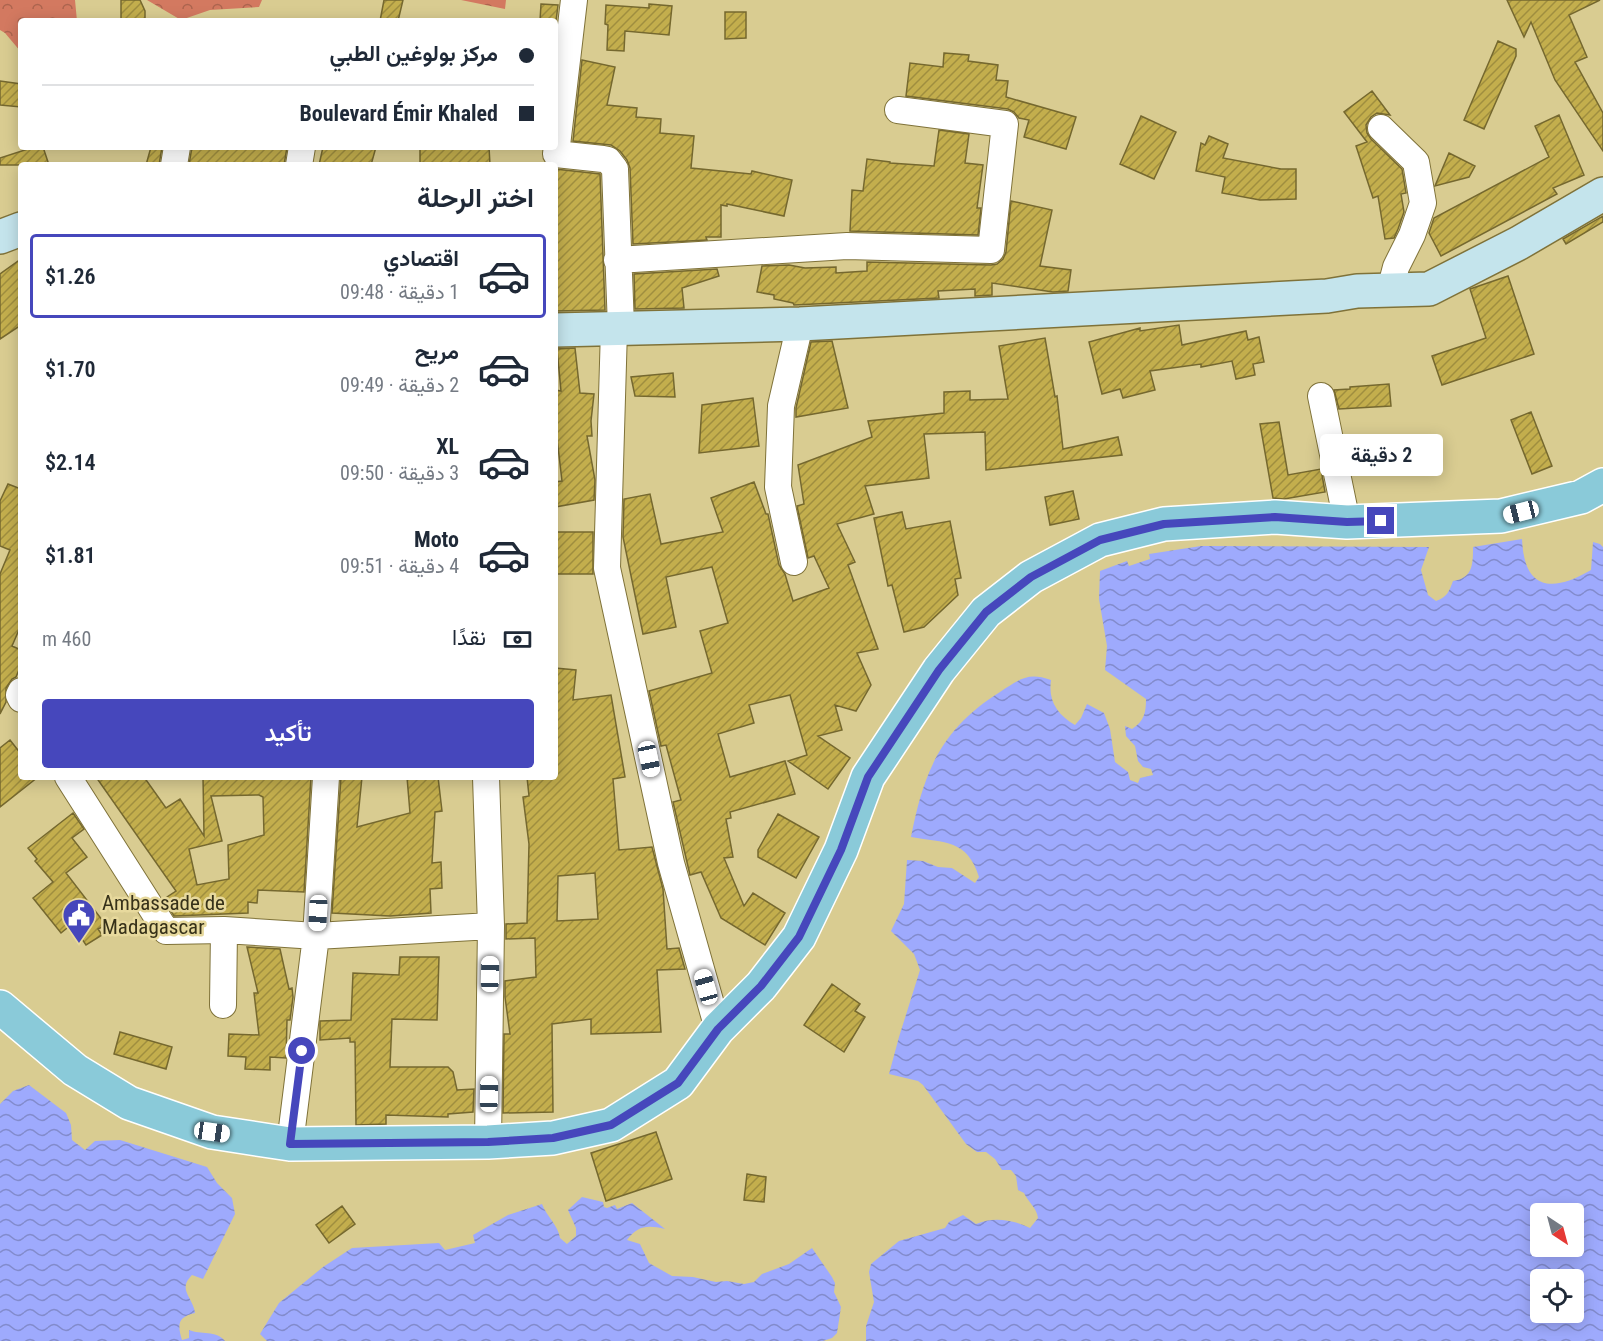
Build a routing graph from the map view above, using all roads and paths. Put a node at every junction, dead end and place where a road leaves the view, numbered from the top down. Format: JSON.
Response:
{"nodes":[{"id":1,"x":574,"y":0,"type":"edge"},
{"id":2,"x":898,"y":110,"type":"dead end"},
{"id":3,"x":1381,"y":128,"type":"dead end"},
{"id":4,"x":558,"y":137,"type":"edge"},
{"id":5,"x":556,"y":150,"type":"edge"},
{"id":6,"x":1603,"y":194,"type":"edge"},
{"id":7,"x":18,"y":230,"type":"edge"},
{"id":8,"x":0,"y":237,"type":"edge"},
{"id":9,"x":617,"y":260,"type":"junction"},
{"id":10,"x":1390,"y":290,"type":"junction"},
{"id":11,"x":800,"y":324,"type":"junction"},
{"id":12,"x":617,"y":328,"type":"junction"},
{"id":13,"x":558,"y":330,"type":"edge"},
{"id":14,"x":1321,"y":396,"type":"dead end"},
{"id":15,"x":1603,"y":484,"type":"edge"},
{"id":16,"x":1347,"y":522,"type":"junction"},
{"id":17,"x":794,"y":562,"type":"dead end"},
{"id":18,"x":70,"y":780,"type":"edge"},
{"id":19,"x":326,"y":780,"type":"edge"},
{"id":20,"x":486,"y":780,"type":"edge"},
{"id":21,"x":491,"y":926,"type":"junction"},
{"id":22,"x":224,"y":930,"type":"junction"},
{"id":23,"x":316,"y":936,"type":"junction"},
{"id":24,"x":223,"y":1005,"type":"dead end"},
{"id":25,"x":0,"y":1007,"type":"edge"},
{"id":26,"x":718,"y":1029,"type":"junction"},
{"id":27,"x":488,"y":1142,"type":"junction"},
{"id":28,"x":290,"y":1144,"type":"junction"}],
"edges":[{"from":1,"to":4,"type":"street"},
{"from":2,"to":9,"type":"street"},
{"from":3,"to":10,"type":"street"},
{"from":5,"to":9,"type":"street"},
{"from":6,"to":10,"type":"main road"},
{"from":7,"to":8,"type":"main road"},
{"from":9,"to":12,"type":"street"},
{"from":10,"to":11,"type":"main road"},
{"from":11,"to":12,"type":"main road"},
{"from":11,"to":17,"type":"street"},
{"from":12,"to":13,"type":"main road"},
{"from":12,"to":26,"type":"street"},
{"from":14,"to":16,"type":"street"},
{"from":15,"to":16,"type":"main road"},
{"from":16,"to":26,"type":"main road"},
{"from":18,"to":22,"type":"street"},
{"from":19,"to":23,"type":"street"},
{"from":20,"to":21,"type":"street"},
{"from":21,"to":23,"type":"street"},
{"from":21,"to":27,"type":"street"},
{"from":22,"to":23,"type":"street"},
{"from":22,"to":24,"type":"street"},
{"from":23,"to":28,"type":"street"},
{"from":25,"to":28,"type":"main road"},
{"from":26,"to":27,"type":"main road"},
{"from":27,"to":28,"type":"main road"}]}
